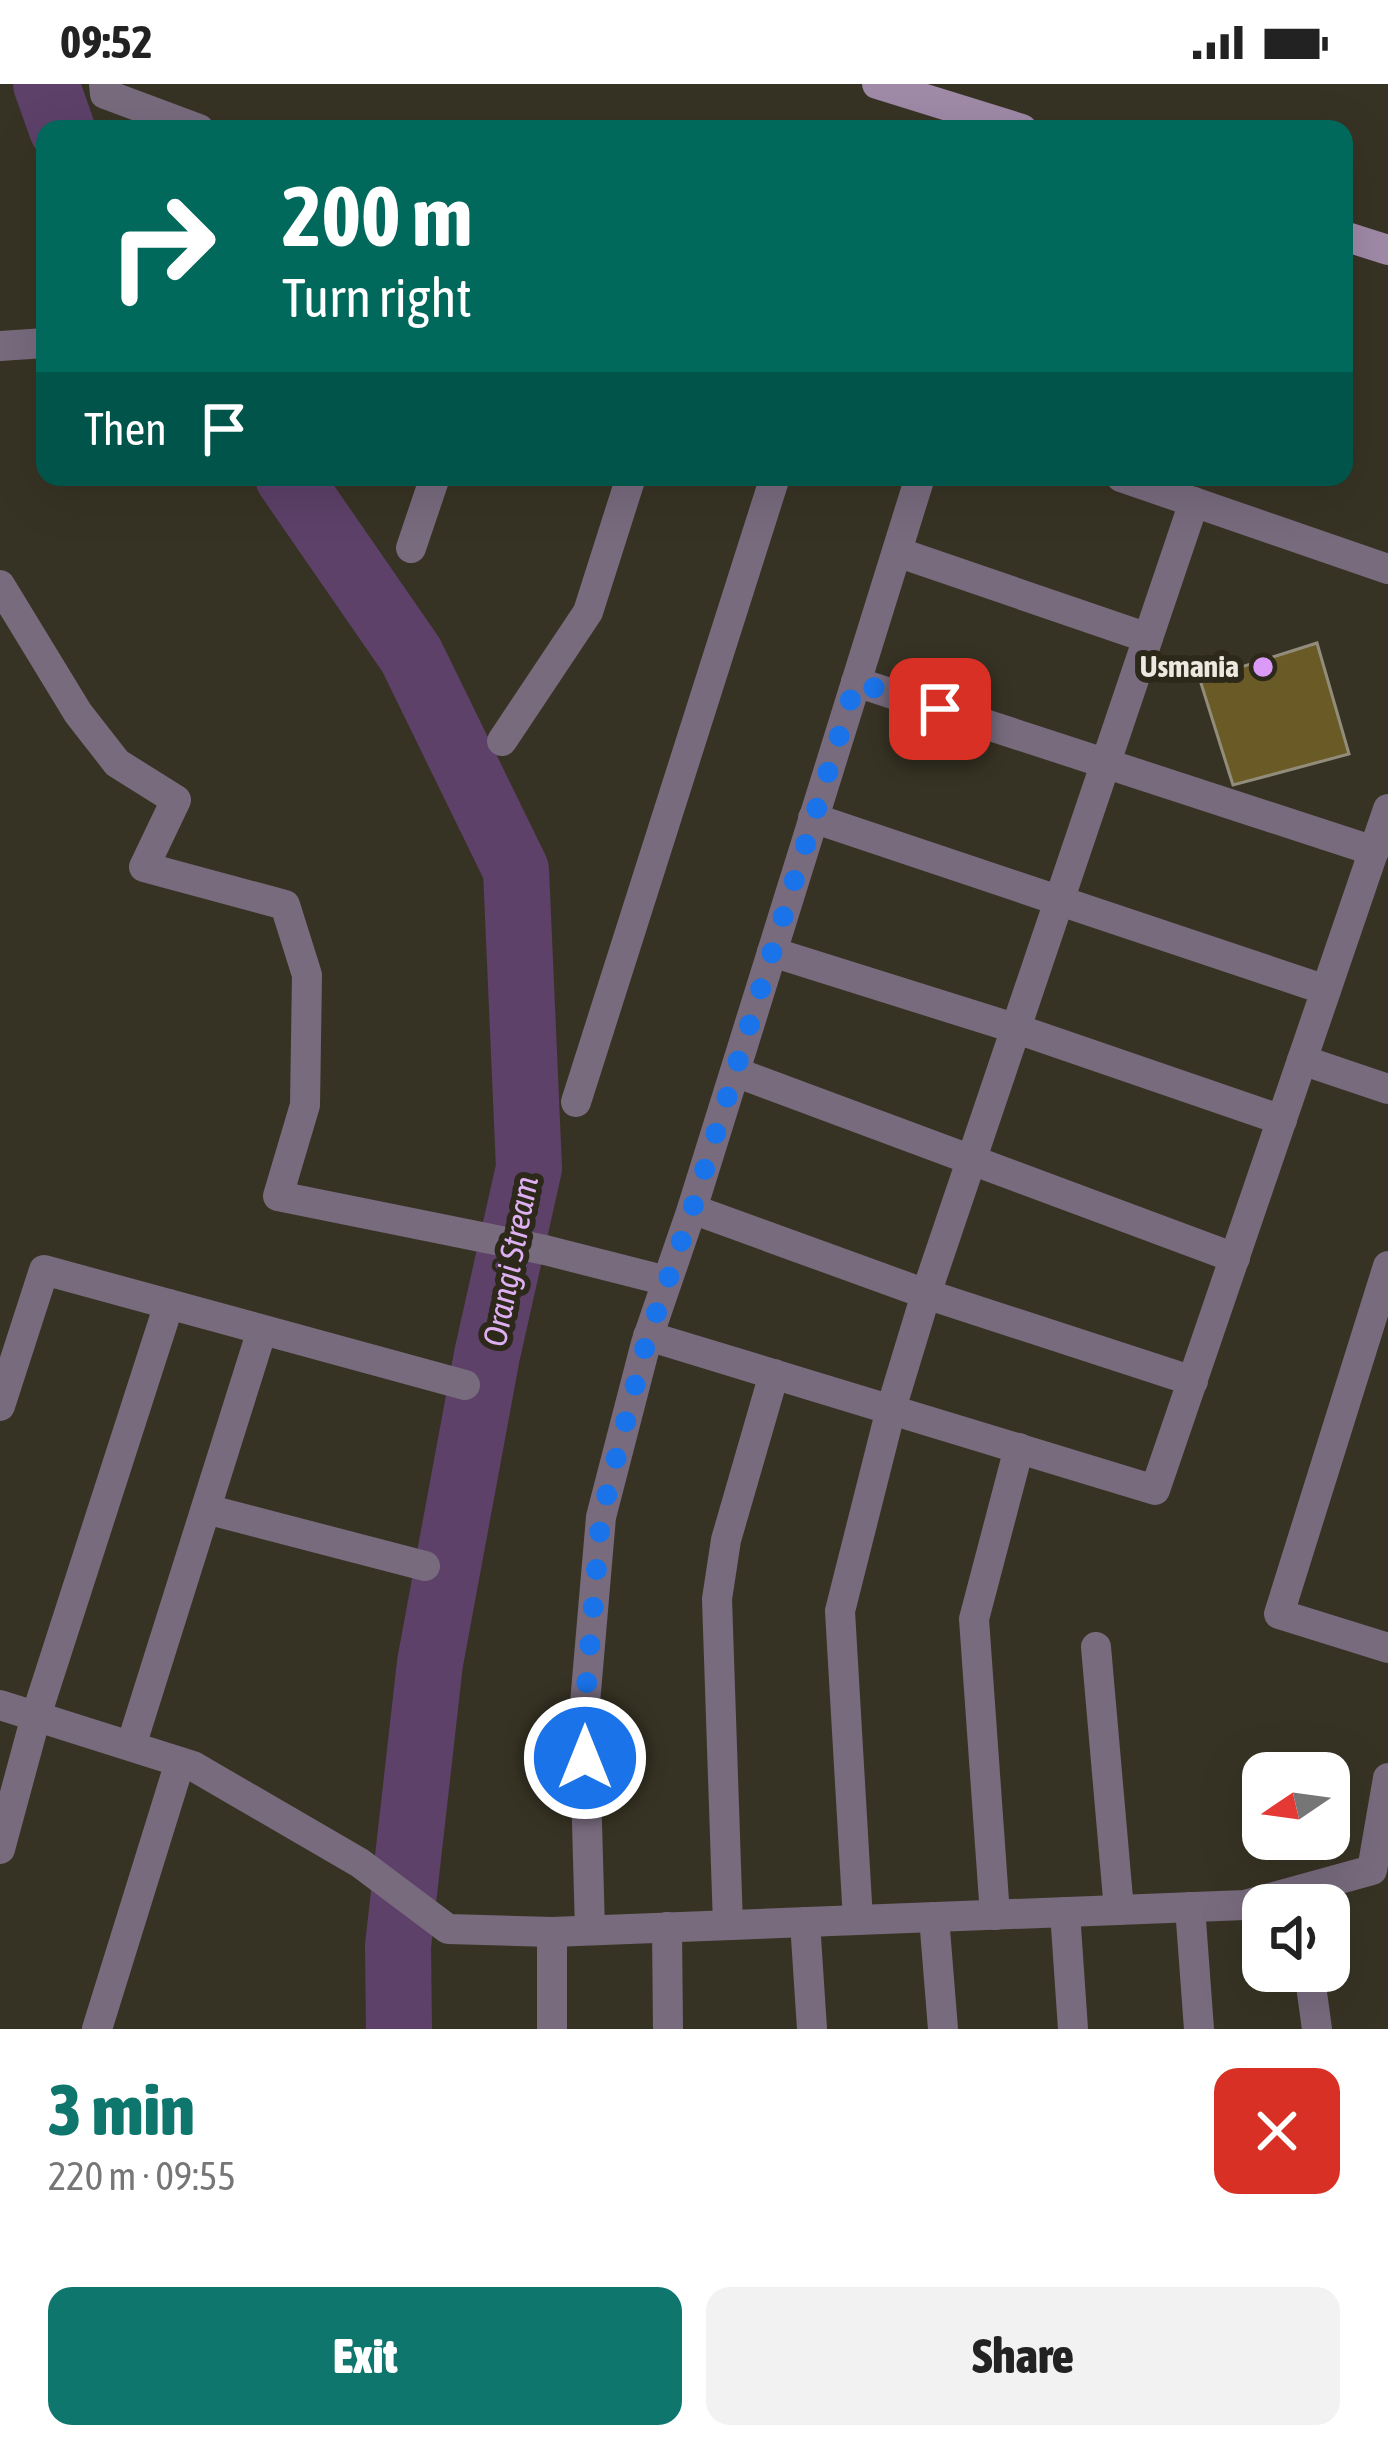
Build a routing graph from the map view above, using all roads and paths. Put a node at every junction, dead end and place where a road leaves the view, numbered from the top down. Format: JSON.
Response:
{"nodes":[{"id":1,"x":104,"y":84,"type":"edge"},
{"id":2,"x":877,"y":84,"type":"edge"},
{"id":3,"x":958,"y":95,"type":"edge"},
{"id":4,"x":175,"y":120,"type":"edge"},
{"id":5,"x":1005,"y":120,"type":"edge"},
{"id":6,"x":1353,"y":239,"type":"edge"},
{"id":7,"x":1388,"y":250,"type":"edge"},
{"id":8,"x":36,"y":344,"type":"edge"},
{"id":9,"x":0,"y":346,"type":"edge"},
{"id":10,"x":432,"y":486,"type":"edge"},
{"id":11,"x":628,"y":486,"type":"edge"},
{"id":12,"x":772,"y":486,"type":"edge"},
{"id":13,"x":917,"y":486,"type":"edge"},
{"id":14,"x":1147,"y":486,"type":"edge"},
{"id":15,"x":1194,"y":502,"type":"junction"},
{"id":16,"x":411,"y":548,"type":"dead end"},
{"id":17,"x":897,"y":552,"type":"junction"},
{"id":18,"x":1388,"y":569,"type":"edge"},
{"id":19,"x":0,"y":585,"type":"edge"},
{"id":20,"x":1148,"y":638,"type":"junction"},
{"id":21,"x":856,"y":682,"type":"junction"},
{"id":22,"x":502,"y":740,"type":"dead end"},
{"id":23,"x":1106,"y":765,"type":"junction"},
{"id":24,"x":1388,"y":809,"type":"edge"},
{"id":25,"x":813,"y":818,"type":"junction"},
{"id":26,"x":1374,"y":851,"type":"junction"},
{"id":27,"x":1059,"y":900,"type":"junction"},
{"id":28,"x":772,"y":952,"type":"junction"},
{"id":29,"x":1326,"y":990,"type":"junction"},
{"id":30,"x":1014,"y":1028,"type":"junction"},
{"id":31,"x":1302,"y":1060,"type":"junction"},
{"id":32,"x":735,"y":1072,"type":"junction"},
{"id":33,"x":1388,"y":1089,"type":"edge"},
{"id":34,"x":576,"y":1102,"type":"dead end"},
{"id":35,"x":1282,"y":1120,"type":"junction"},
{"id":36,"x":970,"y":1162,"type":"junction"},
{"id":37,"x":692,"y":1210,"type":"junction"},
{"id":38,"x":1235,"y":1258,"type":"junction"},
{"id":39,"x":1388,"y":1266,"type":"edge"},
{"id":40,"x":667,"y":1281,"type":"junction"},
{"id":41,"x":926,"y":1294,"type":"junction"},
{"id":42,"x":169,"y":1304,"type":"junction"},
{"id":43,"x":262,"y":1330,"type":"junction"},
{"id":44,"x":648,"y":1336,"type":"junction"},
{"id":45,"x":774,"y":1374,"type":"junction"},
{"id":46,"x":1193,"y":1381,"type":"junction"},
{"id":47,"x":465,"y":1385,"type":"dead end"},
{"id":48,"x":0,"y":1406,"type":"edge"},
{"id":49,"x":891,"y":1409,"type":"junction"},
{"id":50,"x":1019,"y":1448,"type":"junction"},
{"id":51,"x":206,"y":1509,"type":"junction"},
{"id":52,"x":425,"y":1565,"type":"dead end"},
{"id":53,"x":1096,"y":1647,"type":"dead end"},
{"id":54,"x":1388,"y":1648,"type":"edge"},
{"id":55,"x":0,"y":1705,"type":"edge"},
{"id":56,"x":36,"y":1716,"type":"junction"},
{"id":57,"x":131,"y":1747,"type":"junction"},
{"id":58,"x":181,"y":1762,"type":"junction"},
{"id":59,"x":1388,"y":1778,"type":"edge"},
{"id":60,"x":0,"y":1849,"type":"edge"},
{"id":61,"x":1336,"y":1884,"type":"edge"},
{"id":62,"x":1242,"y":1905,"type":"edge"},
{"id":63,"x":1190,"y":1907,"type":"junction"},
{"id":64,"x":1119,"y":1910,"type":"junction"},
{"id":65,"x":1065,"y":1912,"type":"junction"},
{"id":66,"x":995,"y":1915,"type":"junction"},
{"id":67,"x":934,"y":1917,"type":"junction"},
{"id":68,"x":858,"y":1920,"type":"junction"},
{"id":69,"x":805,"y":1922,"type":"junction"},
{"id":70,"x":728,"y":1925,"type":"junction"},
{"id":71,"x":667,"y":1927,"type":"junction"},
{"id":72,"x":590,"y":1930,"type":"junction"},
{"id":73,"x":552,"y":1932,"type":"junction"},
{"id":74,"x":1312,"y":1992,"type":"edge"},
{"id":75,"x":97,"y":2029,"type":"edge"},
{"id":76,"x":552,"y":2029,"type":"edge"},
{"id":77,"x":668,"y":2029,"type":"edge"},
{"id":78,"x":812,"y":2029,"type":"edge"},
{"id":79,"x":943,"y":2029,"type":"edge"},
{"id":80,"x":1073,"y":2029,"type":"edge"},
{"id":81,"x":1199,"y":2029,"type":"edge"},
{"id":82,"x":1316,"y":2029,"type":"edge"}],
"edges":[{"from":1,"to":4,"type":"street"},
{"from":2,"to":3,"type":"main road"},
{"from":3,"to":5,"type":"main road"},
{"from":6,"to":7,"type":"main road"},
{"from":8,"to":9,"type":"street"},
{"from":10,"to":16,"type":"street"},
{"from":11,"to":22,"type":"street"},
{"from":12,"to":34,"type":"street"},
{"from":13,"to":17,"type":"street"},
{"from":14,"to":15,"type":"street"},
{"from":15,"to":18,"type":"street"},
{"from":15,"to":20,"type":"street"},
{"from":17,"to":20,"type":"street"},
{"from":17,"to":21,"type":"street"},
{"from":19,"to":40,"type":"street"},
{"from":20,"to":23,"type":"street"},
{"from":21,"to":23,"type":"street"},
{"from":21,"to":25,"type":"street"},
{"from":23,"to":26,"type":"street"},
{"from":23,"to":27,"type":"street"},
{"from":24,"to":26,"type":"street"},
{"from":25,"to":27,"type":"street"},
{"from":25,"to":28,"type":"street"},
{"from":26,"to":29,"type":"street"},
{"from":27,"to":29,"type":"street"},
{"from":27,"to":30,"type":"street"},
{"from":28,"to":30,"type":"street"},
{"from":28,"to":32,"type":"street"},
{"from":29,"to":31,"type":"street"},
{"from":30,"to":35,"type":"street"},
{"from":30,"to":36,"type":"street"},
{"from":31,"to":33,"type":"street"},
{"from":31,"to":35,"type":"street"},
{"from":32,"to":36,"type":"street"},
{"from":32,"to":37,"type":"street"},
{"from":35,"to":38,"type":"street"},
{"from":36,"to":38,"type":"street"},
{"from":36,"to":41,"type":"street"},
{"from":37,"to":40,"type":"street"},
{"from":37,"to":41,"type":"street"},
{"from":38,"to":46,"type":"street"},
{"from":39,"to":54,"type":"street"},
{"from":40,"to":44,"type":"street"},
{"from":41,"to":46,"type":"street"},
{"from":41,"to":49,"type":"street"},
{"from":42,"to":43,"type":"street"},
{"from":42,"to":48,"type":"street"},
{"from":42,"to":56,"type":"street"},
{"from":43,"to":47,"type":"street"},
{"from":43,"to":51,"type":"street"},
{"from":44,"to":45,"type":"street"},
{"from":44,"to":72,"type":"street"},
{"from":45,"to":49,"type":"street"},
{"from":45,"to":70,"type":"street"},
{"from":46,"to":50,"type":"street"},
{"from":49,"to":50,"type":"street"},
{"from":49,"to":68,"type":"street"},
{"from":50,"to":66,"type":"street"},
{"from":51,"to":52,"type":"street"},
{"from":51,"to":57,"type":"street"},
{"from":53,"to":64,"type":"street"},
{"from":55,"to":56,"type":"street"},
{"from":56,"to":57,"type":"street"},
{"from":56,"to":60,"type":"street"},
{"from":57,"to":58,"type":"street"},
{"from":58,"to":73,"type":"street"},
{"from":58,"to":75,"type":"street"},
{"from":59,"to":61,"type":"street"},
{"from":62,"to":63,"type":"street"},
{"from":63,"to":64,"type":"street"},
{"from":63,"to":81,"type":"street"},
{"from":64,"to":65,"type":"street"},
{"from":65,"to":66,"type":"street"},
{"from":65,"to":80,"type":"street"},
{"from":66,"to":67,"type":"street"},
{"from":67,"to":68,"type":"street"},
{"from":67,"to":79,"type":"street"},
{"from":68,"to":69,"type":"street"},
{"from":69,"to":70,"type":"street"},
{"from":69,"to":78,"type":"street"},
{"from":70,"to":71,"type":"street"},
{"from":71,"to":72,"type":"street"},
{"from":71,"to":77,"type":"street"},
{"from":72,"to":73,"type":"street"},
{"from":73,"to":76,"type":"street"},
{"from":74,"to":82,"type":"street"}]}
